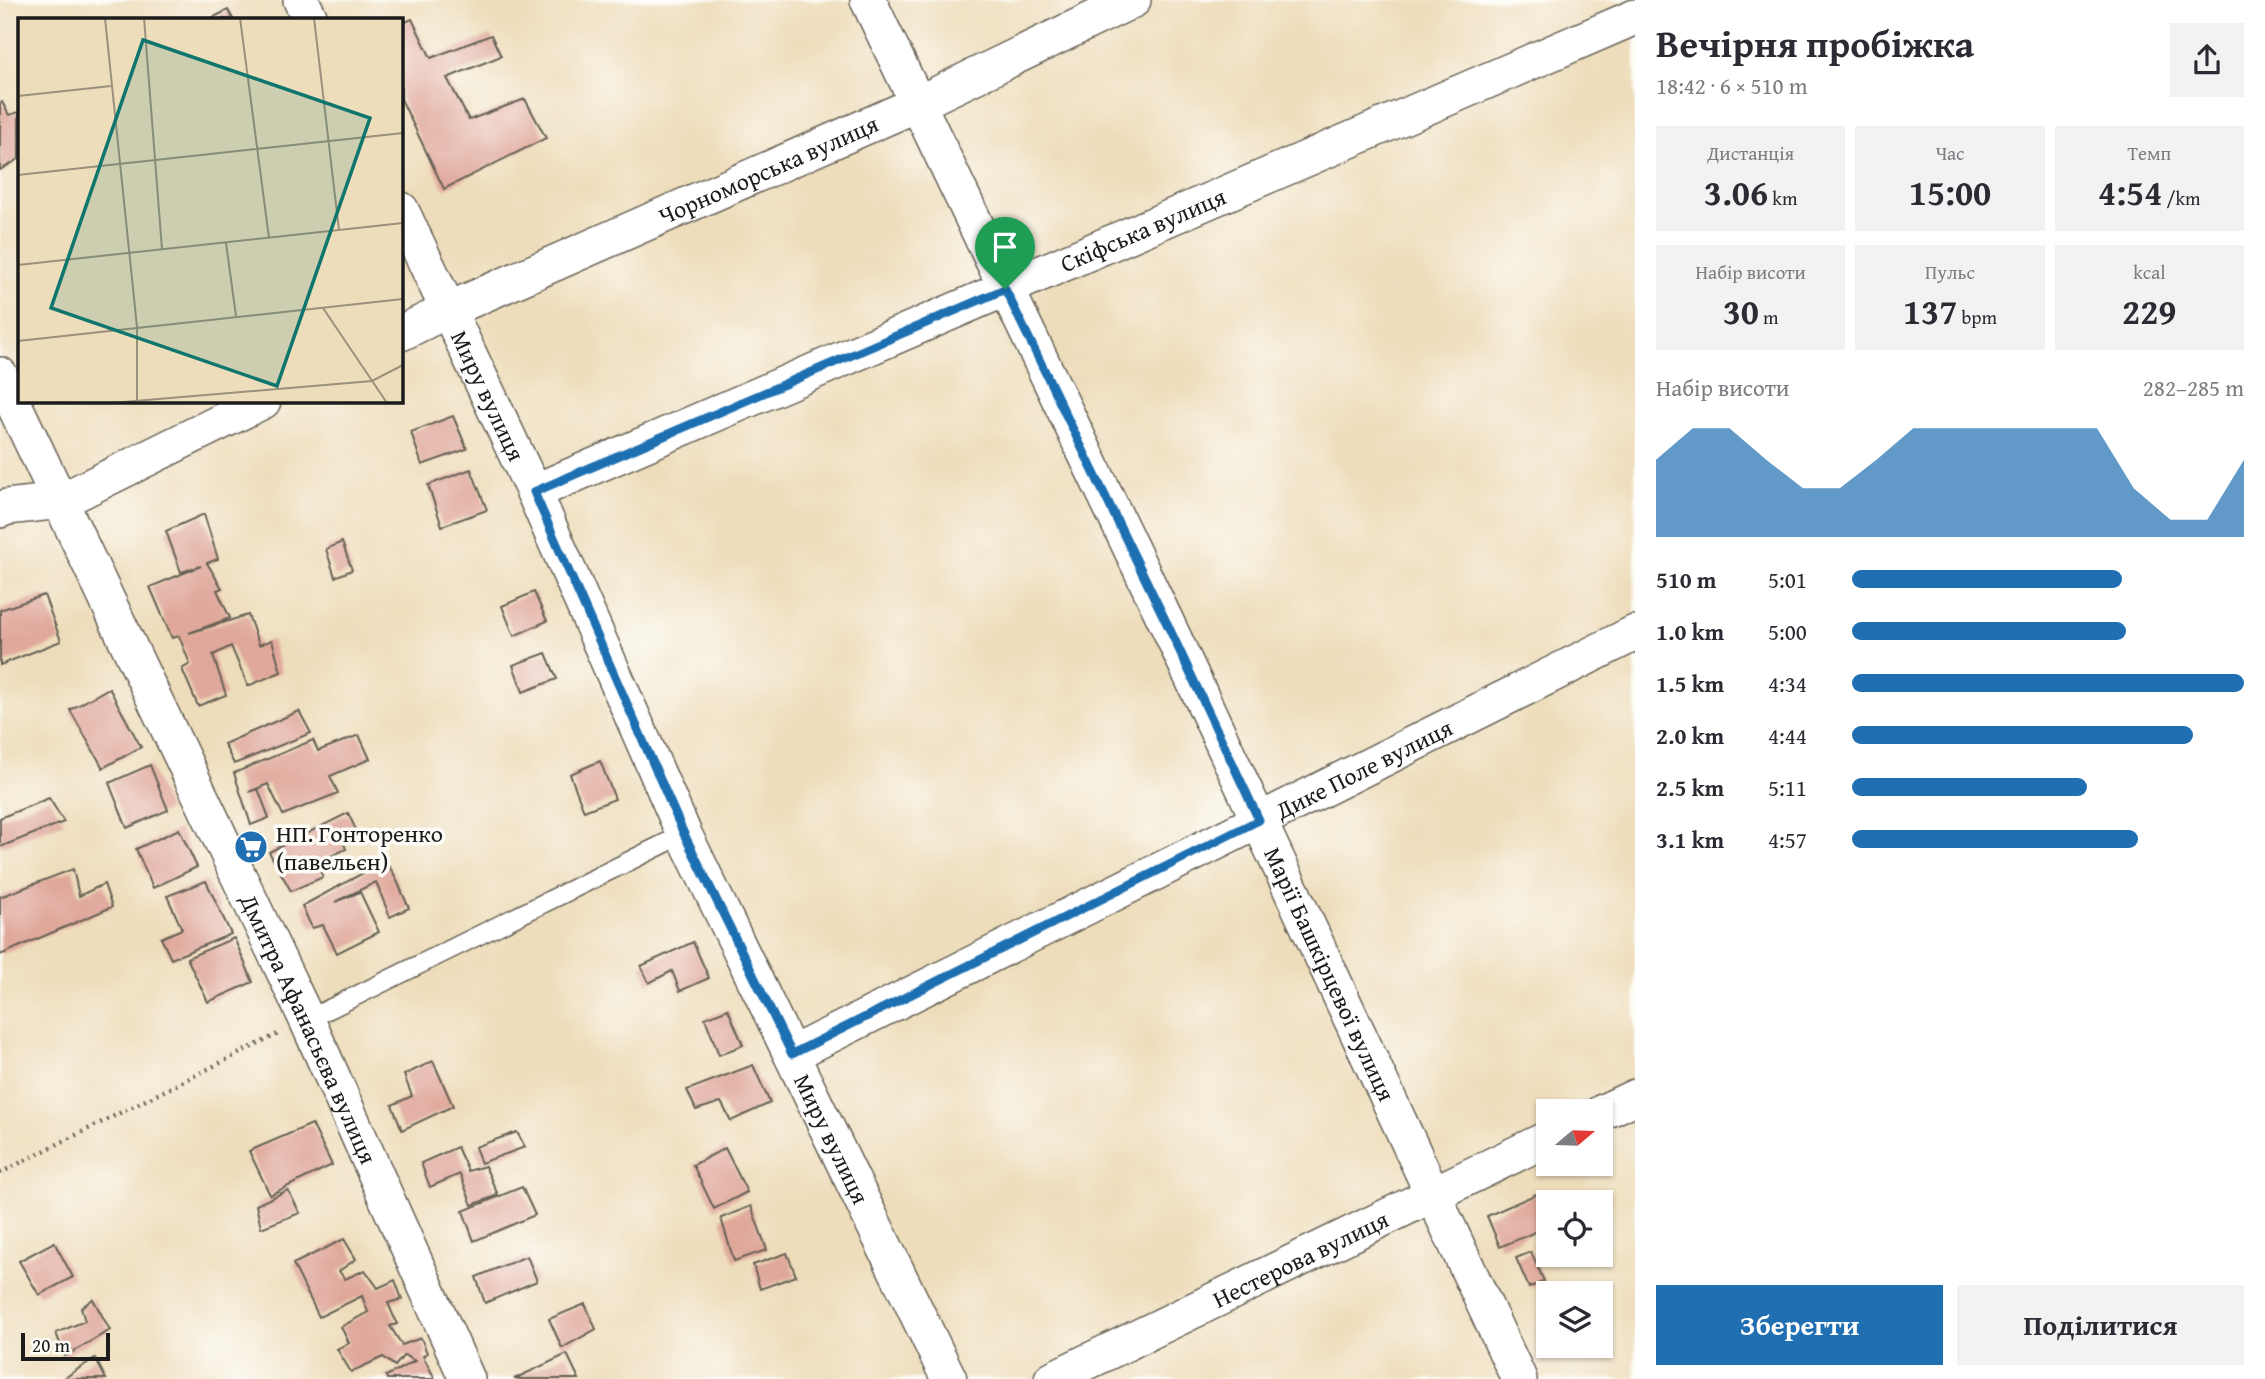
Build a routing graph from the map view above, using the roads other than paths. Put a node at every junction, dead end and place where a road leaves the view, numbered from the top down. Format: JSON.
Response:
{"nodes":[{"id":1,"x":301,"y":0,"type":"edge"},
{"id":2,"x":868,"y":0,"type":"edge"},
{"id":3,"x":1133,"y":0,"type":"edge"},
{"id":4,"x":1635,"y":17,"type":"edge"},
{"id":5,"x":310,"y":18,"type":"edge"},
{"id":6,"x":917,"y":104,"type":"junction"},
{"id":7,"x":402,"y":212,"type":"edge"},
{"id":8,"x":1005,"y":289,"type":"junction"},
{"id":9,"x":448,"y":310,"type":"junction"},
{"id":10,"x":402,"y":333,"type":"edge"},
{"id":11,"x":0,"y":375,"type":"edge"},
{"id":12,"x":261,"y":402,"type":"edge"},
{"id":13,"x":534,"y":492,"type":"junction"},
{"id":14,"x":61,"y":501,"type":"junction"},
{"id":15,"x":0,"y":510,"type":"edge"},
{"id":16,"x":1635,"y":633,"type":"edge"},
{"id":17,"x":1259,"y":820,"type":"junction"},
{"id":18,"x":684,"y":834,"type":"junction"},
{"id":19,"x":307,"y":1020,"type":"junction"},
{"id":20,"x":792,"y":1054,"type":"junction"},
{"id":21,"x":1635,"y":1097,"type":"edge"},
{"id":22,"x":1614,"y":1107,"type":"edge"},
{"id":23,"x":1536,"y":1144,"type":"edge"},
{"id":24,"x":1432,"y":1193,"type":"junction"},
{"id":25,"x":467,"y":1379,"type":"edge"},
{"id":26,"x":949,"y":1379,"type":"edge"},
{"id":27,"x":1052,"y":1379,"type":"edge"},
{"id":28,"x":1519,"y":1379,"type":"edge"}],
"edges":[{"from":1,"to":5,"type":"street"},
{"from":2,"to":6,"type":"street","name":"Марії Башкірцевої вулиця"},
{"from":3,"to":6,"type":"street","name":"Чорноморська вулиця"},
{"from":4,"to":8,"type":"street","name":"Скіфська вулиця"},
{"from":6,"to":8,"type":"street","name":"Марії Башкірцевої вулиця"},
{"from":6,"to":9,"type":"street","name":"Чорноморська вулиця"},
{"from":7,"to":9,"type":"street","name":"Миру вулиця"},
{"from":8,"to":13,"type":"street","name":"Скіфська вулиця"},
{"from":8,"to":17,"type":"street","name":"Марії Башкірцевої вулиця"},
{"from":9,"to":10,"type":"street","name":"Чорноморська вулиця"},
{"from":9,"to":13,"type":"street","name":"Миру вулиця"},
{"from":11,"to":14,"type":"street","name":"Дмитра Афанасьєва вулиця"},
{"from":12,"to":14,"type":"street"},
{"from":13,"to":18,"type":"street","name":"Миру вулиця"},
{"from":14,"to":15,"type":"street"},
{"from":14,"to":19,"type":"street","name":"Дмитра Афанасьєва вулиця"},
{"from":16,"to":17,"type":"street","name":"Дике Поле вулиця"},
{"from":17,"to":20,"type":"street","name":"Дике Поле вулиця"},
{"from":17,"to":24,"type":"street","name":"Марії Башкірцевої вулиця"},
{"from":18,"to":19,"type":"lane"},
{"from":18,"to":20,"type":"street","name":"Миру вулиця"},
{"from":19,"to":25,"type":"street","name":"Дмитра Афанасьєва вулиця"},
{"from":20,"to":26,"type":"street","name":"Миру вулиця"},
{"from":21,"to":22,"type":"street"},
{"from":23,"to":24,"type":"street","name":"Нестерова вулиця"},
{"from":24,"to":27,"type":"street","name":"Нестерова вулиця"},
{"from":24,"to":28,"type":"street","name":"Марії Башкірцевої вулиця"}]}
